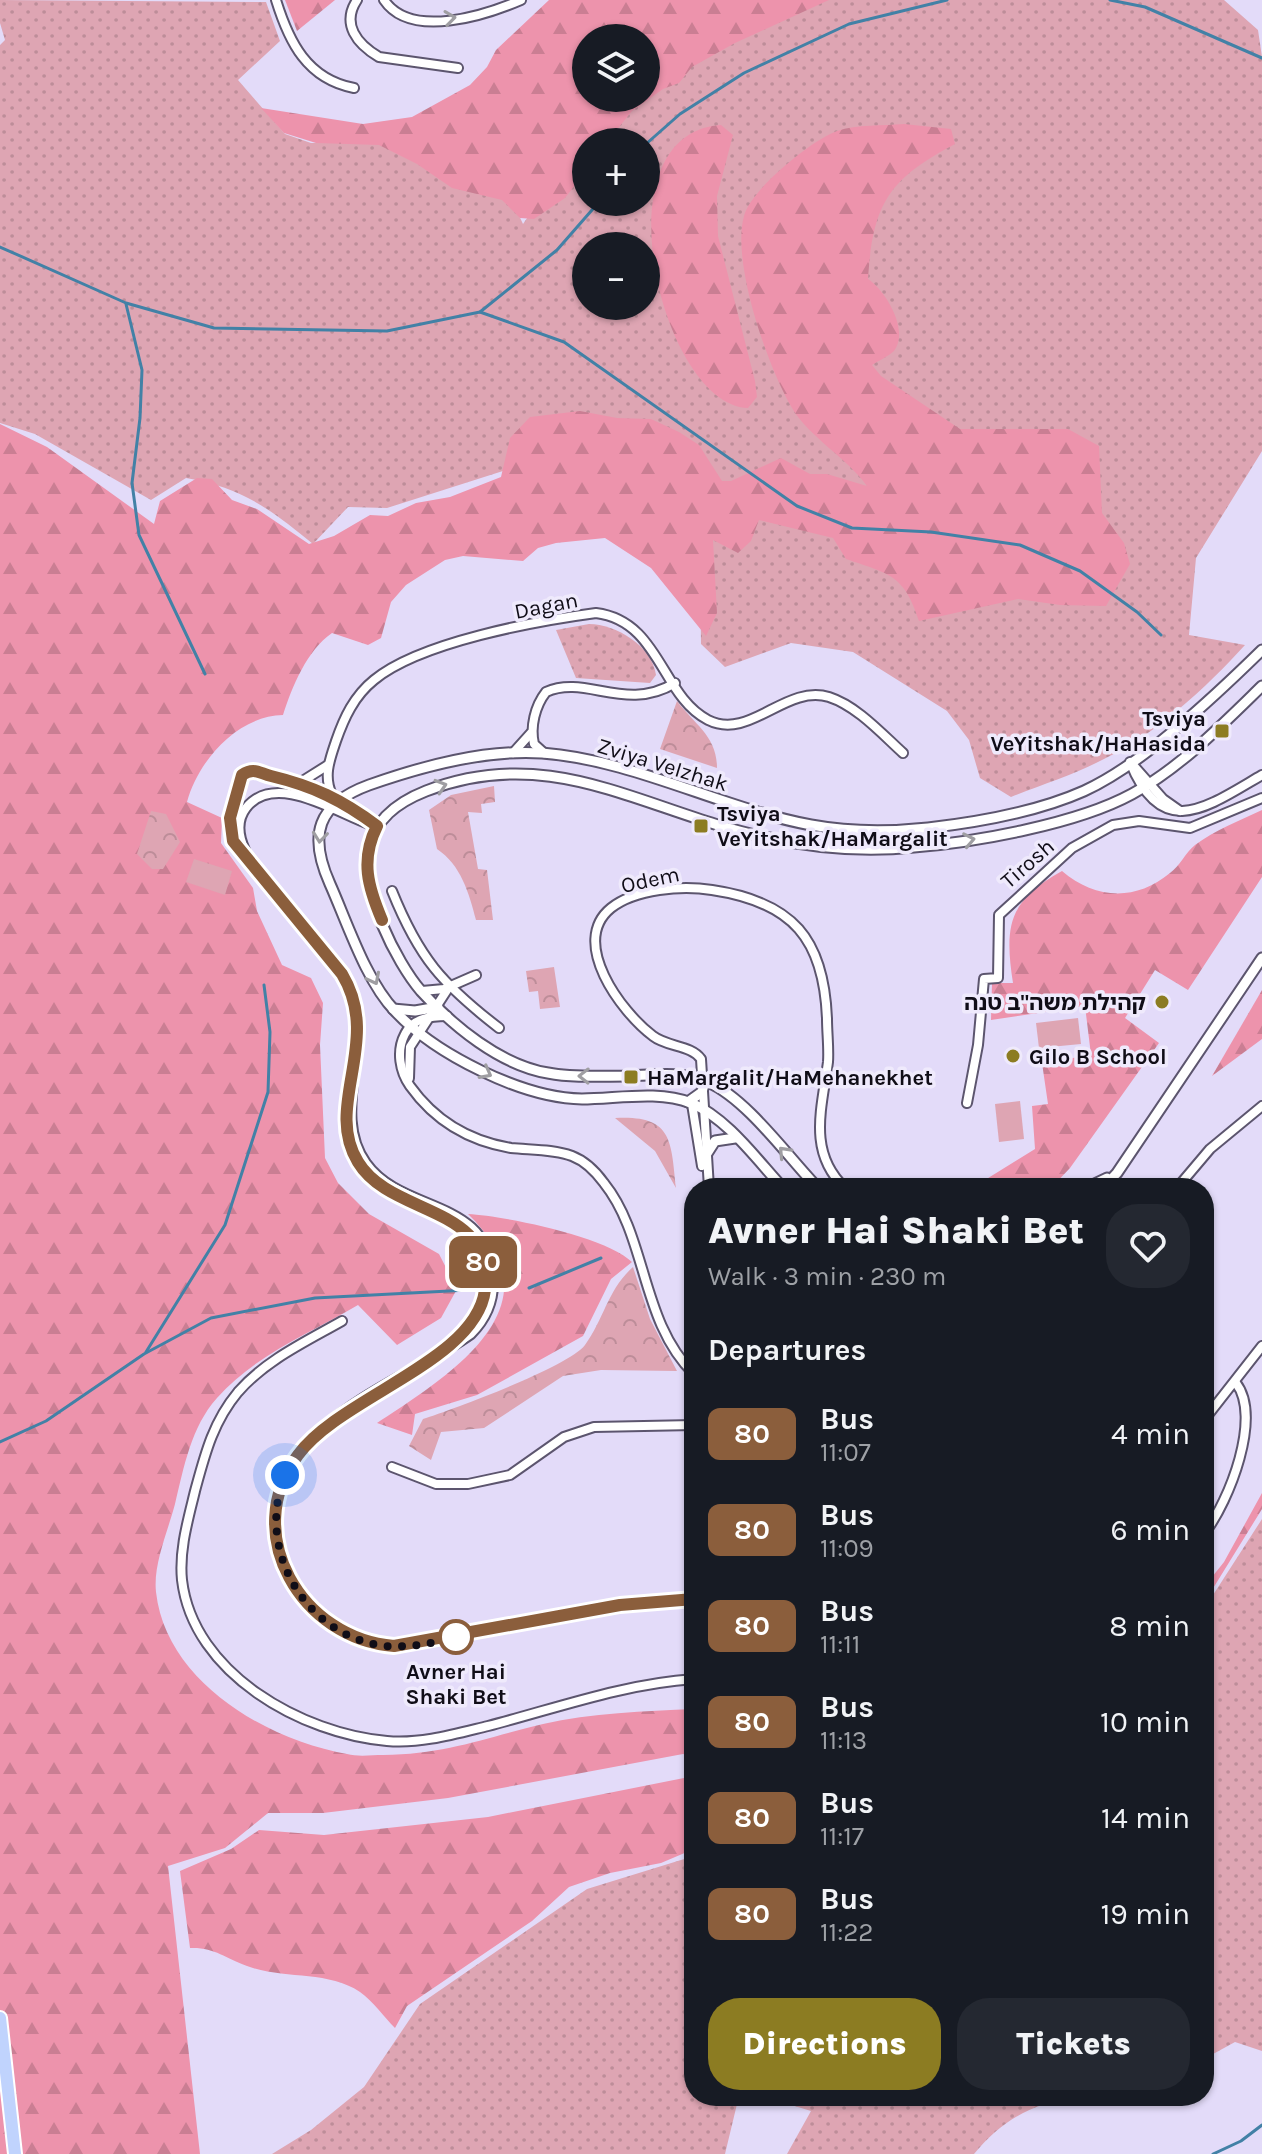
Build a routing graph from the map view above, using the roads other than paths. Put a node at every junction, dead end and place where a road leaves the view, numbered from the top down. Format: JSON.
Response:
{"nodes":[{"id":1,"x":276,"y":0,"type":"edge"},
{"id":2,"x":357,"y":0,"type":"edge"},
{"id":3,"x":384,"y":0,"type":"edge"},
{"id":4,"x":521,"y":0,"type":"edge"},
{"id":5,"x":458,"y":68,"type":"dead end"},
{"id":6,"x":354,"y":88,"type":"dead end"},
{"id":7,"x":1262,"y":650,"type":"edge"},
{"id":8,"x":675,"y":683,"type":"junction"},
{"id":9,"x":1262,"y":686,"type":"edge"},
{"id":10,"x":532,"y":732,"type":"junction"},
{"id":11,"x":513,"y":753,"type":"junction"},
{"id":12,"x":544,"y":753,"type":"junction"},
{"id":13,"x":903,"y":753,"type":"dead end"},
{"id":14,"x":1130,"y":762,"type":"junction"},
{"id":15,"x":328,"y":765,"type":"junction"},
{"id":16,"x":264,"y":774,"type":"junction"},
{"id":17,"x":1262,"y":775,"type":"edge"},
{"id":18,"x":301,"y":782,"type":"junction"},
{"id":19,"x":1146,"y":786,"type":"junction"},
{"id":20,"x":239,"y":789,"type":"junction"},
{"id":21,"x":265,"y":795,"type":"junction"},
{"id":22,"x":335,"y":797,"type":"junction"},
{"id":23,"x":1262,"y":798,"type":"edge"},
{"id":24,"x":1223,"y":799,"type":"junction"},
{"id":25,"x":255,"y":800,"type":"junction"},
{"id":26,"x":330,"y":808,"type":"junction"},
{"id":27,"x":1231,"y":814,"type":"junction"},
{"id":28,"x":377,"y":826,"type":"junction"},
{"id":29,"x":249,"y":858,"type":"junction"},
{"id":30,"x":392,"y":891,"type":"dead end"},
{"id":31,"x":1262,"y":958,"type":"edge"},
{"id":32,"x":476,"y":975,"type":"dead end"},
{"id":33,"x":449,"y":987,"type":"junction"},
{"id":34,"x":422,"y":991,"type":"junction"},
{"id":35,"x":438,"y":1007,"type":"junction"},
{"id":36,"x":393,"y":1009,"type":"junction"},
{"id":37,"x":448,"y":1016,"type":"junction"},
{"id":38,"x":430,"y":1017,"type":"junction"},
{"id":39,"x":499,"y":1028,"type":"dead end"},
{"id":40,"x":416,"y":1029,"type":"junction"},
{"id":41,"x":699,"y":1055,"type":"junction"},
{"id":42,"x":690,"y":1076,"type":"junction"},
{"id":43,"x":705,"y":1081,"type":"junction"},
{"id":44,"x":690,"y":1103,"type":"junction"},
{"id":45,"x":967,"y":1103,"type":"dead end"},
{"id":46,"x":1262,"y":1106,"type":"edge"},
{"id":47,"x":706,"y":1111,"type":"junction"},
{"id":48,"x":735,"y":1138,"type":"junction"},
{"id":49,"x":706,"y":1155,"type":"junction"},
{"id":50,"x":1117,"y":1173,"type":"junction"},
{"id":51,"x":706,"y":1178,"type":"edge"},
{"id":52,"x":707,"y":1178,"type":"edge"},
{"id":53,"x":773,"y":1178,"type":"edge"},
{"id":54,"x":808,"y":1178,"type":"edge"},
{"id":55,"x":837,"y":1178,"type":"edge"},
{"id":56,"x":1107,"y":1178,"type":"edge"},
{"id":57,"x":1112,"y":1178,"type":"edge"},
{"id":58,"x":1185,"y":1178,"type":"edge"},
{"id":59,"x":342,"y":1321,"type":"dead end"},
{"id":60,"x":1262,"y":1346,"type":"edge"},
{"id":61,"x":684,"y":1360,"type":"edge"},
{"id":62,"x":1236,"y":1383,"type":"junction"},
{"id":63,"x":1214,"y":1408,"type":"edge"},
{"id":64,"x":684,"y":1425,"type":"edge"},
{"id":65,"x":392,"y":1467,"type":"dead end"},
{"id":66,"x":1214,"y":1518,"type":"edge"},
{"id":67,"x":684,"y":1600,"type":"edge"},
{"id":68,"x":684,"y":1680,"type":"edge"},
{"id":69,"x":0,"y":2018,"type":"edge"},
{"id":70,"x":15,"y":2154,"type":"edge"}],
"edges":[{"from":1,"to":6,"type":"street"},
{"from":2,"to":5,"type":"street"},
{"from":3,"to":4,"type":"street","one_way":true},
{"from":7,"to":14,"type":"street","name":"Zviya VeIzhak"},
{"from":8,"to":10,"type":"street"},
{"from":8,"to":13,"type":"street","name":"Dagan"},
{"from":8,"to":15,"type":"street","name":"Dagan"},
{"from":9,"to":19,"type":"street","name":"Zviya VeIzhak"},
{"from":10,"to":11,"type":"street"},
{"from":10,"to":12,"type":"street"},
{"from":11,"to":12,"type":"street","name":"Zviya VeIzhak"},
{"from":11,"to":22,"type":"street","name":"Zviya VeIzhak"},
{"from":12,"to":14,"type":"street","name":"Zviya VeIzhak"},
{"from":14,"to":19,"type":"street"},
{"from":15,"to":18,"type":"street"},
{"from":15,"to":22,"type":"street","name":"Dagan"},
{"from":16,"to":18,"type":"street"},
{"from":16,"to":20,"type":"street"},
{"from":16,"to":21,"type":"street"},
{"from":17,"to":24,"type":"street"},
{"from":18,"to":22,"type":"street"},
{"from":19,"to":24,"type":"street"},
{"from":28,"to":19,"type":"street","name":"Zviya VeIzhak","one_way":true},
{"from":20,"to":25,"type":"street"},
{"from":20,"to":29,"type":"street"},
{"from":21,"to":25,"type":"street"},
{"from":21,"to":26,"type":"street"},
{"from":22,"to":26,"type":"street"},
{"from":22,"to":28,"type":"street"},
{"from":23,"to":27,"type":"street","name":"Tirosh"},
{"from":24,"to":27,"type":"street"},
{"from":25,"to":29,"type":"street"},
{"from":26,"to":28,"type":"street"},
{"from":26,"to":36,"type":"street","one_way":true},
{"from":27,"to":45,"type":"street","name":"Tirosh"},
{"from":28,"to":34,"type":"street"},
{"from":29,"to":67,"type":"street"},
{"from":30,"to":33,"type":"street"},
{"from":31,"to":50,"type":"street"},
{"from":32,"to":33,"type":"street"},
{"from":33,"to":34,"type":"street"},
{"from":33,"to":35,"type":"street"},
{"from":33,"to":39,"type":"street"},
{"from":34,"to":35,"type":"street"},
{"from":35,"to":36,"type":"street"},
{"from":35,"to":37,"type":"street"},
{"from":35,"to":38,"type":"street"},
{"from":36,"to":40,"type":"street"},
{"from":37,"to":38,"type":"street"},
{"from":42,"to":37,"type":"street","one_way":true},
{"from":38,"to":40,"type":"street"},
{"from":40,"to":44,"type":"street","one_way":true},
{"from":40,"to":61,"type":"street"},
{"from":41,"to":42,"type":"street"},
{"from":41,"to":43,"type":"street"},
{"from":41,"to":55,"type":"street","name":"Odem"},
{"from":42,"to":43,"type":"street"},
{"from":43,"to":44,"type":"street"},
{"from":43,"to":47,"type":"street"},
{"from":54,"to":43,"type":"street","one_way":true},
{"from":44,"to":47,"type":"street"},
{"from":44,"to":51,"type":"street"},
{"from":46,"to":58,"type":"street"},
{"from":47,"to":48,"type":"street"},
{"from":47,"to":49,"type":"street"},
{"from":48,"to":49,"type":"street"},
{"from":48,"to":53,"type":"street"},
{"from":49,"to":52,"type":"street"},
{"from":50,"to":56,"type":"street"},
{"from":50,"to":57,"type":"street"},
{"from":59,"to":68,"type":"street"},
{"from":60,"to":62,"type":"street"},
{"from":62,"to":63,"type":"street"},
{"from":62,"to":66,"type":"street"},
{"from":64,"to":65,"type":"street"},
{"from":69,"to":70,"type":"main road"}]}
